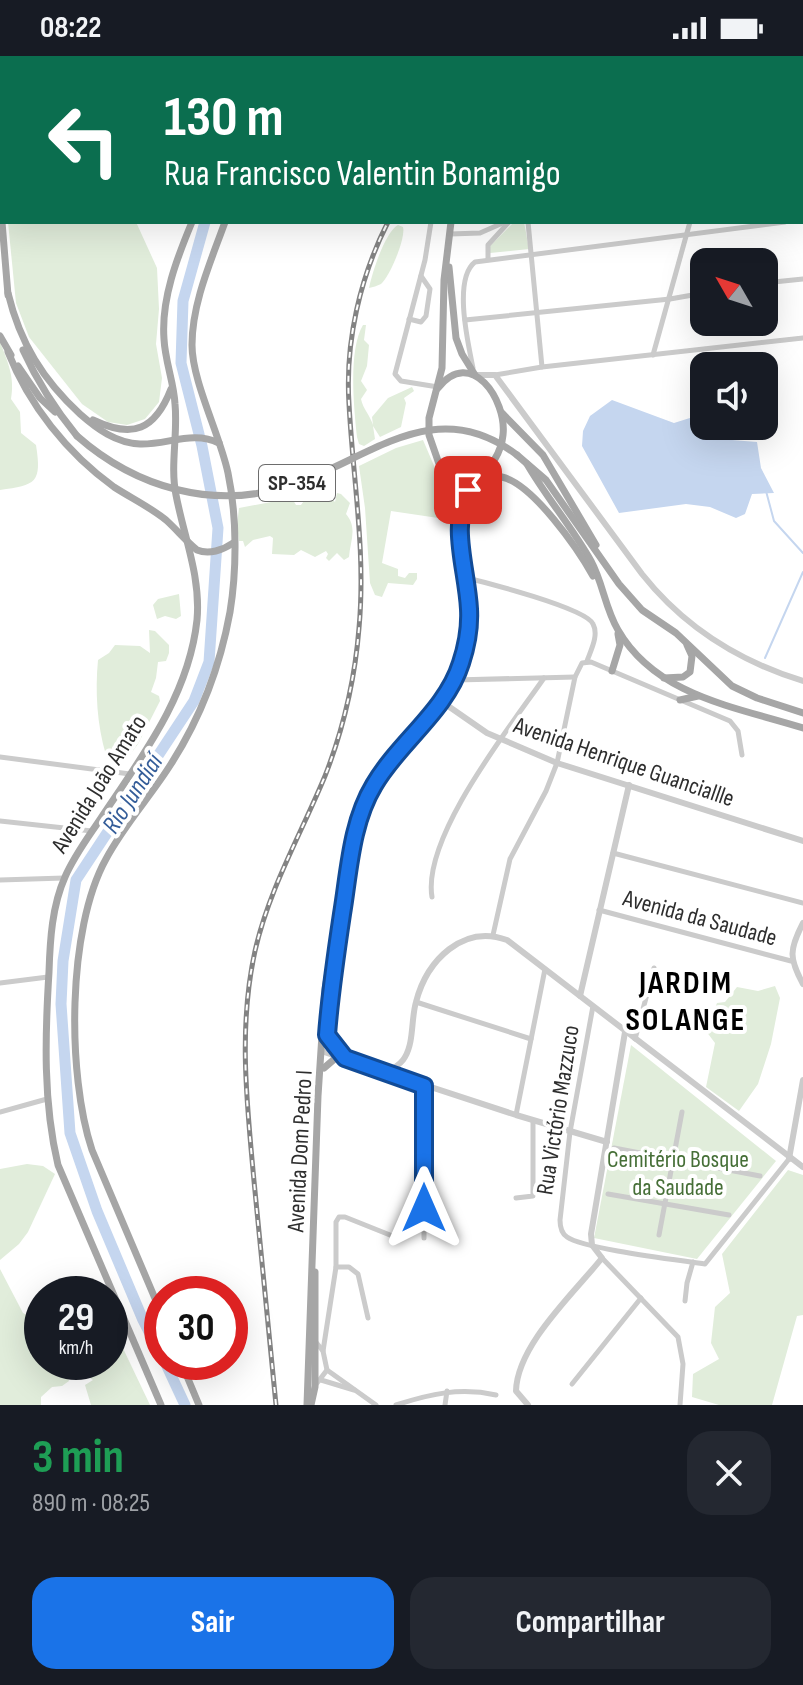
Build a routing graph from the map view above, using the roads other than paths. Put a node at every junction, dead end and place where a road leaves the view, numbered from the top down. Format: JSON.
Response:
{"nodes":[{"id":1,"x":2,"y":224,"type":"edge"},
{"id":2,"x":191,"y":224,"type":"edge"},
{"id":3,"x":224,"y":224,"type":"edge"},
{"id":4,"x":431,"y":224,"type":"edge"},
{"id":5,"x":451,"y":224,"type":"edge"},
{"id":6,"x":502,"y":224,"type":"edge"},
{"id":7,"x":505,"y":224,"type":"edge"},
{"id":8,"x":528,"y":224,"type":"edge"},
{"id":9,"x":689,"y":224,"type":"edge"},
{"id":10,"x":771,"y":224,"type":"edge"},
{"id":11,"x":450,"y":234,"type":"junction"},
{"id":12,"x":686,"y":236,"type":"junction"},
{"id":13,"x":532,"y":255,"type":"junction"},
{"id":14,"x":488,"y":259,"type":"junction"},
{"id":15,"x":448,"y":261,"type":"junction"},
{"id":16,"x":421,"y":276,"type":"junction"},
{"id":17,"x":803,"y":279,"type":"edge"},
{"id":18,"x":778,"y":282,"type":"edge"},
{"id":19,"x":8,"y":293,"type":"junction"},
{"id":20,"x":690,"y":295,"type":"edge"},
{"id":21,"x":670,"y":299,"type":"junction"},
{"id":22,"x":538,"y":311,"type":"junction"},
{"id":23,"x":409,"y":319,"type":"junction"},
{"id":24,"x":465,"y":320,"type":"junction"},
{"id":25,"x":0,"y":336,"type":"edge"},
{"id":26,"x":803,"y":338,"type":"edge"},
{"id":27,"x":8,"y":352,"type":"junction"},
{"id":28,"x":653,"y":355,"type":"junction"},
{"id":29,"x":542,"y":367,"type":"junction"},
{"id":30,"x":474,"y":372,"type":"junction"},
{"id":31,"x":495,"y":375,"type":"junction"},
{"id":32,"x":438,"y":388,"type":"junction"},
{"id":33,"x":171,"y":389,"type":"junction"},
{"id":34,"x":502,"y":412,"type":"junction"},
{"id":35,"x":83,"y":416,"type":"junction"},
{"id":36,"x":61,"y":417,"type":"junction"},
{"id":37,"x":179,"y":439,"type":"junction"},
{"id":38,"x":219,"y":443,"type":"junction"},
{"id":39,"x":527,"y":464,"type":"junction"},
{"id":40,"x":443,"y":471,"type":"junction"},
{"id":41,"x":482,"y":477,"type":"junction"},
{"id":42,"x":187,"y":542,"type":"junction"},
{"id":43,"x":233,"y":543,"type":"junction"},
{"id":44,"x":459,"y":551,"type":"junction"},
{"id":45,"x":602,"y":558,"type":"junction"},
{"id":46,"x":463,"y":577,"type":"junction"},
{"id":47,"x":605,"y":600,"type":"junction"},
{"id":48,"x":616,"y":628,"type":"junction"},
{"id":49,"x":686,"y":642,"type":"junction"},
{"id":50,"x":587,"y":661,"type":"junction"},
{"id":51,"x":612,"y":671,"type":"junction"},
{"id":52,"x":575,"y":677,"type":"junction"},
{"id":53,"x":544,"y":678,"type":"junction"},
{"id":54,"x":662,"y":678,"type":"junction"},
{"id":55,"x":455,"y":680,"type":"junction"},
{"id":56,"x":803,"y":681,"type":"edge"},
{"id":57,"x":699,"y":696,"type":"junction"},
{"id":58,"x":440,"y":700,"type":"junction"},
{"id":59,"x":680,"y":700,"type":"junction"},
{"id":60,"x":803,"y":713,"type":"edge"},
{"id":61,"x":803,"y":728,"type":"edge"},
{"id":62,"x":500,"y":740,"type":"junction"},
{"id":63,"x":742,"y":755,"type":"dead end"},
{"id":64,"x":0,"y":757,"type":"edge"},
{"id":65,"x":557,"y":763,"type":"junction"},
{"id":66,"x":130,"y":774,"type":"junction"},
{"id":67,"x":629,"y":785,"type":"junction"},
{"id":68,"x":0,"y":821,"type":"edge"},
{"id":69,"x":92,"y":831,"type":"junction"},
{"id":70,"x":803,"y":841,"type":"edge"},
{"id":71,"x":613,"y":853,"type":"junction"},
{"id":72,"x":64,"y":878,"type":"junction"},
{"id":73,"x":0,"y":880,"type":"edge"},
{"id":74,"x":432,"y":897,"type":"dead end"},
{"id":75,"x":803,"y":903,"type":"edge"},
{"id":76,"x":599,"y":910,"type":"junction"},
{"id":77,"x":803,"y":923,"type":"edge"},
{"id":78,"x":493,"y":935,"type":"junction"},
{"id":79,"x":791,"y":961,"type":"junction"},
{"id":80,"x":545,"y":968,"type":"junction"},
{"id":81,"x":654,"y":968,"type":"dead end"},
{"id":82,"x":796,"y":971,"type":"junction"},
{"id":83,"x":48,"y":977,"type":"junction"},
{"id":84,"x":803,"y":978,"type":"edge"},
{"id":85,"x":0,"y":983,"type":"edge"},
{"id":86,"x":803,"y":984,"type":"edge"},
{"id":87,"x":580,"y":996,"type":"junction"},
{"id":88,"x":416,"y":1002,"type":"junction"},
{"id":89,"x":593,"y":1006,"type":"junction"},
{"id":90,"x":625,"y":1032,"type":"junction"},
{"id":91,"x":327,"y":1035,"type":"junction"},
{"id":92,"x":531,"y":1039,"type":"junction"},
{"id":93,"x":635,"y":1039,"type":"junction"},
{"id":94,"x":323,"y":1052,"type":"junction"},
{"id":95,"x":341,"y":1057,"type":"junction"},
{"id":96,"x":324,"y":1068,"type":"junction"},
{"id":97,"x":386,"y":1073,"type":"junction"},
{"id":98,"x":803,"y":1080,"type":"edge"},
{"id":99,"x":424,"y":1086,"type":"junction"},
{"id":100,"x":47,"y":1099,"type":"junction"},
{"id":101,"x":0,"y":1112,"type":"edge"},
{"id":102,"x":682,"y":1112,"type":"dead end"},
{"id":103,"x":516,"y":1115,"type":"junction"},
{"id":104,"x":533,"y":1121,"type":"junction"},
{"id":105,"x":570,"y":1132,"type":"junction"},
{"id":106,"x":607,"y":1142,"type":"junction"},
{"id":107,"x":614,"y":1148,"type":"dead end"},
{"id":108,"x":674,"y":1158,"type":"junction"},
{"id":109,"x":789,"y":1159,"type":"junction"},
{"id":110,"x":803,"y":1167,"type":"edge"},
{"id":111,"x":760,"y":1176,"type":"dead end"},
{"id":112,"x":608,"y":1194,"type":"dead end"},
{"id":113,"x":516,"y":1198,"type":"dead end"},
{"id":114,"x":665,"y":1204,"type":"junction"},
{"id":115,"x":729,"y":1215,"type":"dead end"},
{"id":116,"x":390,"y":1235,"type":"dead end"},
{"id":117,"x":659,"y":1235,"type":"dead end"},
{"id":118,"x":424,"y":1238,"type":"dead end"},
{"id":119,"x":592,"y":1245,"type":"junction"},
{"id":120,"x":602,"y":1258,"type":"junction"},
{"id":121,"x":693,"y":1262,"type":"junction"},
{"id":122,"x":336,"y":1267,"type":"junction"},
{"id":123,"x":145,"y":1276,"type":"edge"},
{"id":124,"x":641,"y":1298,"type":"junction"},
{"id":125,"x":685,"y":1301,"type":"dead end"},
{"id":126,"x":368,"y":1318,"type":"dead end"},
{"id":127,"x":312,"y":1339,"type":"junction"},
{"id":128,"x":323,"y":1351,"type":"junction"},
{"id":129,"x":327,"y":1370,"type":"junction"},
{"id":130,"x":189,"y":1380,"type":"edge"},
{"id":131,"x":318,"y":1383,"type":"junction"},
{"id":132,"x":572,"y":1384,"type":"dead end"},
{"id":133,"x":447,"y":1391,"type":"junction"},
{"id":134,"x":362,"y":1393,"type":"junction"},
{"id":135,"x":496,"y":1395,"type":"dead end"},
{"id":136,"x":308,"y":1403,"type":"edge"},
{"id":137,"x":161,"y":1405,"type":"edge"},
{"id":138,"x":199,"y":1405,"type":"edge"},
{"id":139,"x":376,"y":1405,"type":"edge"},
{"id":140,"x":396,"y":1405,"type":"edge"},
{"id":141,"x":445,"y":1405,"type":"edge"},
{"id":142,"x":528,"y":1405,"type":"edge"},
{"id":143,"x":680,"y":1405,"type":"edge"}],
"edges":[{"from":1,"to":19,"type":"main road","number":"SP-354"},
{"from":2,"to":33,"type":"main road","name":"Avenida João Amato"},
{"from":3,"to":38,"type":"main road","name":"Avenida João Amato"},
{"from":4,"to":16,"type":"street"},
{"from":5,"to":11,"type":"main road"},
{"from":6,"to":11,"type":"street"},
{"from":7,"to":14,"type":"street"},
{"from":8,"to":13,"type":"street"},
{"from":9,"to":12,"type":"street"},
{"from":10,"to":12,"type":"street"},
{"from":11,"to":15,"type":"main road"},
{"from":12,"to":13,"type":"street"},
{"from":12,"to":21,"type":"street"},
{"from":13,"to":14,"type":"street"},
{"from":13,"to":22,"type":"street"},
{"from":14,"to":24,"type":"street"},
{"from":15,"to":30,"type":"main road"},
{"from":15,"to":32,"type":"main road"},
{"from":16,"to":23,"type":"street"},
{"from":16,"to":23,"type":"street"},
{"from":17,"to":18,"type":"street"},
{"from":19,"to":35,"type":"main road"},
{"from":19,"to":36,"type":"main road","number":"SP-354"},
{"from":20,"to":21,"type":"street"},
{"from":21,"to":22,"type":"street"},
{"from":21,"to":28,"type":"street"},
{"from":22,"to":24,"type":"street"},
{"from":22,"to":29,"type":"street"},
{"from":23,"to":32,"type":"street"},
{"from":24,"to":30,"type":"street"},
{"from":25,"to":27,"type":"main road","number":"SP-354"},
{"from":26,"to":28,"type":"street"},
{"from":27,"to":36,"type":"main road","number":"SP-354"},
{"from":27,"to":42,"type":"main road"},
{"from":28,"to":29,"type":"street"},
{"from":29,"to":31,"type":"street"},
{"from":30,"to":31,"type":"street"},
{"from":30,"to":32,"type":"main road"},
{"from":30,"to":34,"type":"main road"},
{"from":31,"to":56,"type":"street"},
{"from":32,"to":40,"type":"main road"},
{"from":33,"to":35,"type":"main road"},
{"from":33,"to":37,"type":"main road","name":"Avenida João Amato"},
{"from":34,"to":41,"type":"main road"},
{"from":34,"to":45,"type":"main road"},
{"from":35,"to":37,"type":"main road"},
{"from":36,"to":39,"type":"main road","number":"SP-354","bridge":true},
{"from":37,"to":38,"type":"main road"},
{"from":37,"to":42,"type":"main road","name":"Avenida João Amato"},
{"from":38,"to":43,"type":"main road","name":"Avenida João Amato"},
{"from":39,"to":45,"type":"main road","number":"SP-354"},
{"from":39,"to":47,"type":"main road","number":"SP-354"},
{"from":40,"to":41,"type":"main road"},
{"from":40,"to":44,"type":"main road"},
{"from":41,"to":44,"type":"main road"},
{"from":41,"to":47,"type":"main road"},
{"from":42,"to":43,"type":"main road"},
{"from":42,"to":66,"type":"main road","name":"Avenida João Amato"},
{"from":43,"to":123,"type":"main road","name":"Avenida João Amato"},
{"from":44,"to":46,"type":"main road","name":"Avenida Dom Pedro I"},
{"from":45,"to":49,"type":"main road","number":"SP-354"},
{"from":46,"to":50,"type":"street"},
{"from":46,"to":55,"type":"main road","name":"Avenida Dom Pedro I"},
{"from":46,"to":58,"type":"main road","name":"Avenida Dom Pedro I"},
{"from":47,"to":48,"type":"main road","number":"SP-354"},
{"from":48,"to":51,"type":"main road"},
{"from":48,"to":54,"type":"main road","number":"SP-354"},
{"from":49,"to":54,"type":"main road"},
{"from":49,"to":60,"type":"main road","number":"SP-354"},
{"from":50,"to":51,"type":"street"},
{"from":50,"to":52,"type":"street"},
{"from":51,"to":59,"type":"street"},
{"from":52,"to":53,"type":"street"},
{"from":52,"to":65,"type":"street"},
{"from":53,"to":55,"type":"street"},
{"from":53,"to":62,"type":"street"},
{"from":54,"to":57,"type":"main road","number":"SP-354"},
{"from":55,"to":58,"type":"main road","name":"Avenida Dom Pedro I"},
{"from":57,"to":59,"type":"main road"},
{"from":57,"to":61,"type":"main road","number":"SP-354"},
{"from":58,"to":62,"type":"street","name":"Avenida Henrique Guanciallle"},
{"from":58,"to":91,"type":"main road","name":"Avenida Dom Pedro I"},
{"from":58,"to":94,"type":"main road","name":"Avenida Dom Pedro I"},
{"from":59,"to":63,"type":"street"},
{"from":62,"to":65,"type":"street","name":"Avenida Henrique Guanciallle"},
{"from":62,"to":74,"type":"street"},
{"from":64,"to":66,"type":"street"},
{"from":65,"to":67,"type":"street","name":"Avenida Henrique Guanciallle"},
{"from":65,"to":78,"type":"street"},
{"from":66,"to":69,"type":"main road","name":"Avenida João Amato"},
{"from":67,"to":70,"type":"street","name":"Avenida Henrique Guanciallle"},
{"from":67,"to":71,"type":"street"},
{"from":68,"to":69,"type":"street"},
{"from":69,"to":72,"type":"main road","name":"Avenida João Amato"},
{"from":71,"to":75,"type":"street"},
{"from":71,"to":76,"type":"street"},
{"from":72,"to":73,"type":"street"},
{"from":72,"to":83,"type":"main road","name":"Avenida João Amato"},
{"from":76,"to":79,"type":"street","name":"Avenida da Saudade"},
{"from":76,"to":87,"type":"street"},
{"from":77,"to":79,"type":"street"},
{"from":78,"to":80,"type":"street"},
{"from":78,"to":88,"type":"street"},
{"from":79,"to":82,"type":"street"},
{"from":80,"to":87,"type":"street"},
{"from":80,"to":92,"type":"street"},
{"from":81,"to":93,"type":"street"},
{"from":82,"to":84,"type":"street"},
{"from":82,"to":86,"type":"street"},
{"from":83,"to":85,"type":"street"},
{"from":83,"to":100,"type":"main road","name":"Avenida João Amato"},
{"from":87,"to":89,"type":"street"},
{"from":88,"to":92,"type":"street"},
{"from":88,"to":97,"type":"street"},
{"from":89,"to":90,"type":"street"},
{"from":89,"to":105,"type":"street","name":"Rua Victório Mazzuco"},
{"from":90,"to":93,"type":"street"},
{"from":90,"to":106,"type":"street"},
{"from":91,"to":94,"type":"main road","name":"Avenida Dom Pedro I"},
{"from":91,"to":95,"type":"main road"},
{"from":92,"to":103,"type":"street"},
{"from":93,"to":109,"type":"street"},
{"from":94,"to":95,"type":"street"},
{"from":94,"to":96,"type":"main road","name":"Avenida Dom Pedro I"},
{"from":94,"to":127,"type":"main road","name":"Avenida Dom Pedro I"},
{"from":95,"to":96,"type":"main road"},
{"from":95,"to":97,"type":"street"},
{"from":96,"to":127,"type":"main road","name":"Avenida Dom Pedro I"},
{"from":97,"to":99,"type":"street"},
{"from":98,"to":109,"type":"street"},
{"from":99,"to":103,"type":"street"},
{"from":99,"to":118,"type":"street"},
{"from":100,"to":101,"type":"street"},
{"from":100,"to":137,"type":"main road","name":"Avenida João Amato"},
{"from":102,"to":108,"type":"street"},
{"from":103,"to":104,"type":"street"},
{"from":104,"to":105,"type":"street"},
{"from":104,"to":113,"type":"street"},
{"from":105,"to":106,"type":"street"},
{"from":105,"to":119,"type":"street","name":"Rua Victório Mazzuco"},
{"from":106,"to":119,"type":"street"},
{"from":107,"to":108,"type":"street"},
{"from":108,"to":111,"type":"street"},
{"from":108,"to":114,"type":"street"},
{"from":109,"to":110,"type":"street"},
{"from":109,"to":121,"type":"street"},
{"from":112,"to":114,"type":"street"},
{"from":114,"to":115,"type":"street"},
{"from":114,"to":117,"type":"street"},
{"from":116,"to":122,"type":"street"},
{"from":119,"to":120,"type":"street"},
{"from":119,"to":121,"type":"street"},
{"from":120,"to":124,"type":"street"},
{"from":120,"to":142,"type":"street"},
{"from":121,"to":125,"type":"street"},
{"from":122,"to":126,"type":"street"},
{"from":122,"to":128,"type":"street"},
{"from":124,"to":132,"type":"street"},
{"from":124,"to":143,"type":"street"},
{"from":127,"to":128,"type":"street"},
{"from":127,"to":131,"type":"main road","name":"Avenida Dom Pedro I"},
{"from":127,"to":136,"type":"main road","name":"Avenida Dom Pedro I"},
{"from":128,"to":129,"type":"street"},
{"from":129,"to":131,"type":"street"},
{"from":129,"to":134,"type":"street"},
{"from":130,"to":138,"type":"main road"},
{"from":131,"to":134,"type":"street"},
{"from":131,"to":136,"type":"main road","name":"Avenida Dom Pedro I"},
{"from":133,"to":135,"type":"street"},
{"from":133,"to":140,"type":"street"},
{"from":133,"to":141,"type":"street"},
{"from":134,"to":139,"type":"street"}]}
